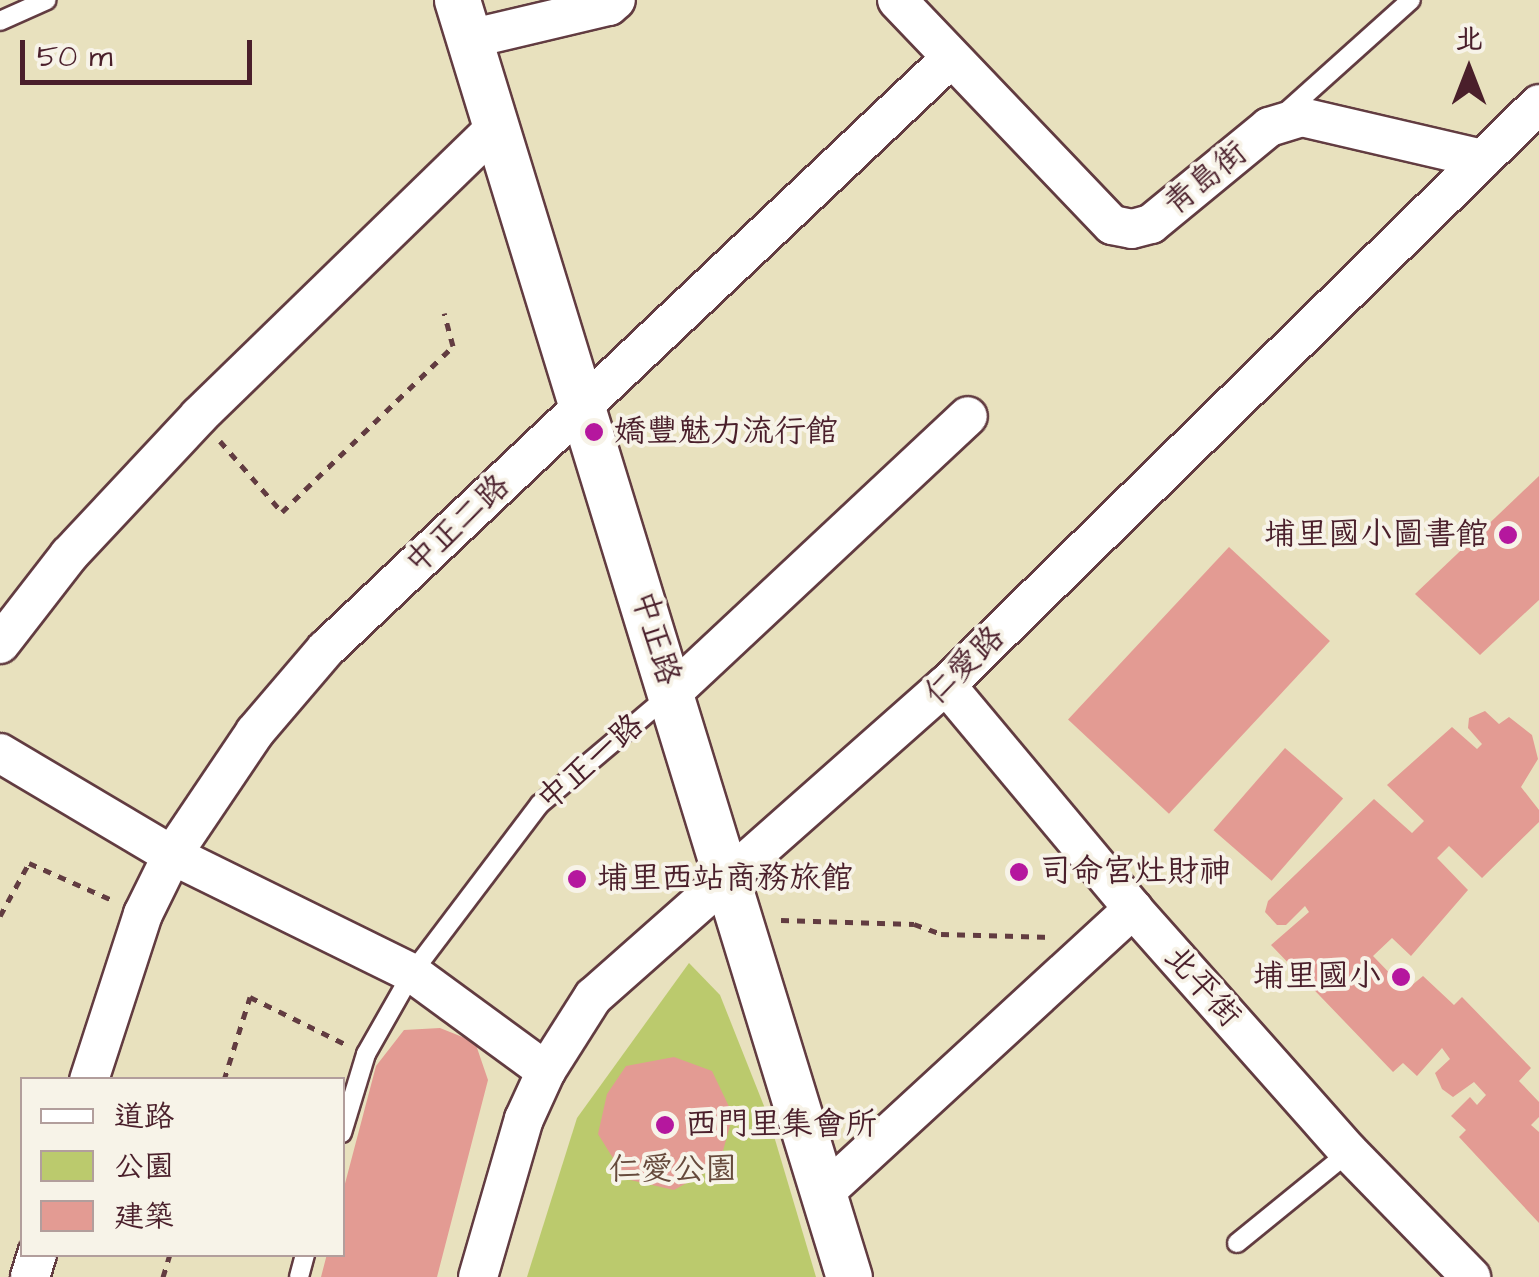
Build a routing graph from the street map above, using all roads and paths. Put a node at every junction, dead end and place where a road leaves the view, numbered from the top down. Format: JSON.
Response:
{"nodes":[{"id":1,"x":47,"y":0,"type":"edge"},
{"id":2,"x":616,"y":0,"type":"edge"},
{"id":3,"x":897,"y":0,"type":"edge"},
{"id":4,"x":1412,"y":0,"type":"edge"},
{"id":5,"x":0,"y":20,"type":"edge"},
{"id":6,"x":463,"y":20,"type":"edge"},
{"id":7,"x":951,"y":58,"type":"junction"},
{"id":8,"x":1539,"y":104,"type":"edge"},
{"id":9,"x":1269,"y":127,"type":"junction"},
{"id":10,"x":495,"y":128,"type":"junction"},
{"id":11,"x":1482,"y":159,"type":"junction"},
{"id":12,"x":444,"y":314,"type":"dead end"},
{"id":13,"x":582,"y":408,"type":"junction"},
{"id":14,"x":199,"y":416,"type":"junction"},
{"id":15,"x":968,"y":416,"type":"dead end"},
{"id":16,"x":0,"y":644,"type":"edge"},
{"id":17,"x":946,"y":686,"type":"junction"},
{"id":18,"x":672,"y":693,"type":"junction"},
{"id":19,"x":0,"y":753,"type":"edge"},
{"id":20,"x":172,"y":855,"type":"junction"},
{"id":21,"x":731,"y":900,"type":"junction"},
{"id":22,"x":1132,"y":909,"type":"junction"},
{"id":23,"x":143,"y":914,"type":"junction"},
{"id":24,"x":0,"y":916,"type":"edge"},
{"id":25,"x":1098,"y":942,"type":"junction"},
{"id":26,"x":412,"y":972,"type":"junction"},
{"id":27,"x":366,"y":1054,"type":"junction"},
{"id":28,"x":546,"y":1071,"type":"junction"},
{"id":29,"x":90,"y":1077,"type":"edge"},
{"id":30,"x":225,"y":1077,"type":"edge"},
{"id":31,"x":345,"y":1122,"type":"edge"},
{"id":32,"x":1349,"y":1152,"type":"junction"},
{"id":33,"x":824,"y":1193,"type":"junction"},
{"id":34,"x":1238,"y":1243,"type":"dead end"},
{"id":35,"x":478,"y":1277,"type":"edge"},
{"id":36,"x":849,"y":1277,"type":"edge"},
{"id":37,"x":1471,"y":1277,"type":"edge"}],
"edges":[{"from":1,"to":5,"type":"lane"},
{"from":2,"to":6,"type":"street"},
{"from":3,"to":7,"type":"street","name":"青島街"},
{"from":4,"to":9,"type":"lane"},
{"from":6,"to":10,"type":"street","name":"中正路"},
{"from":7,"to":9,"type":"street","name":"青島街"},
{"from":7,"to":13,"type":"street","name":"中正二路"},
{"from":8,"to":11,"type":"street","name":"仁愛路"},
{"from":9,"to":11,"type":"street","name":"青島街"},
{"from":10,"to":13,"type":"street","name":"中正路"},
{"from":10,"to":14,"type":"street"},
{"from":11,"to":17,"type":"street","name":"仁愛路"},
{"from":12,"to":14,"type":"path"},
{"from":13,"to":18,"type":"street","name":"中正路"},
{"from":13,"to":20,"type":"street","name":"中正二路"},
{"from":14,"to":16,"type":"street"},
{"from":15,"to":18,"type":"street","name":"中正一路"},
{"from":17,"to":21,"type":"street","name":"仁愛路"},
{"from":17,"to":22,"type":"street","name":"北平街"},
{"from":18,"to":21,"type":"street","name":"中正路"},
{"from":18,"to":26,"type":"lane","name":"中正一路"},
{"from":19,"to":20,"type":"street"},
{"from":20,"to":23,"type":"street","name":"中正二路"},
{"from":20,"to":26,"type":"street"},
{"from":21,"to":25,"type":"path"},
{"from":21,"to":28,"type":"street","name":"仁愛路"},
{"from":21,"to":33,"type":"street","name":"中正路"},
{"from":22,"to":25,"type":"street"},
{"from":22,"to":32,"type":"street","name":"北平街"},
{"from":23,"to":24,"type":"path"},
{"from":23,"to":29,"type":"street","name":"中正二路"},
{"from":25,"to":33,"type":"street"},
{"from":26,"to":27,"type":"lane","name":"中正一路"},
{"from":26,"to":28,"type":"street"},
{"from":27,"to":30,"type":"path"},
{"from":27,"to":31,"type":"lane","name":"中正一路"},
{"from":28,"to":35,"type":"street","name":"仁愛路"},
{"from":32,"to":34,"type":"lane"},
{"from":32,"to":37,"type":"street","name":"北平街"},
{"from":33,"to":36,"type":"street","name":"中正路"}]}
